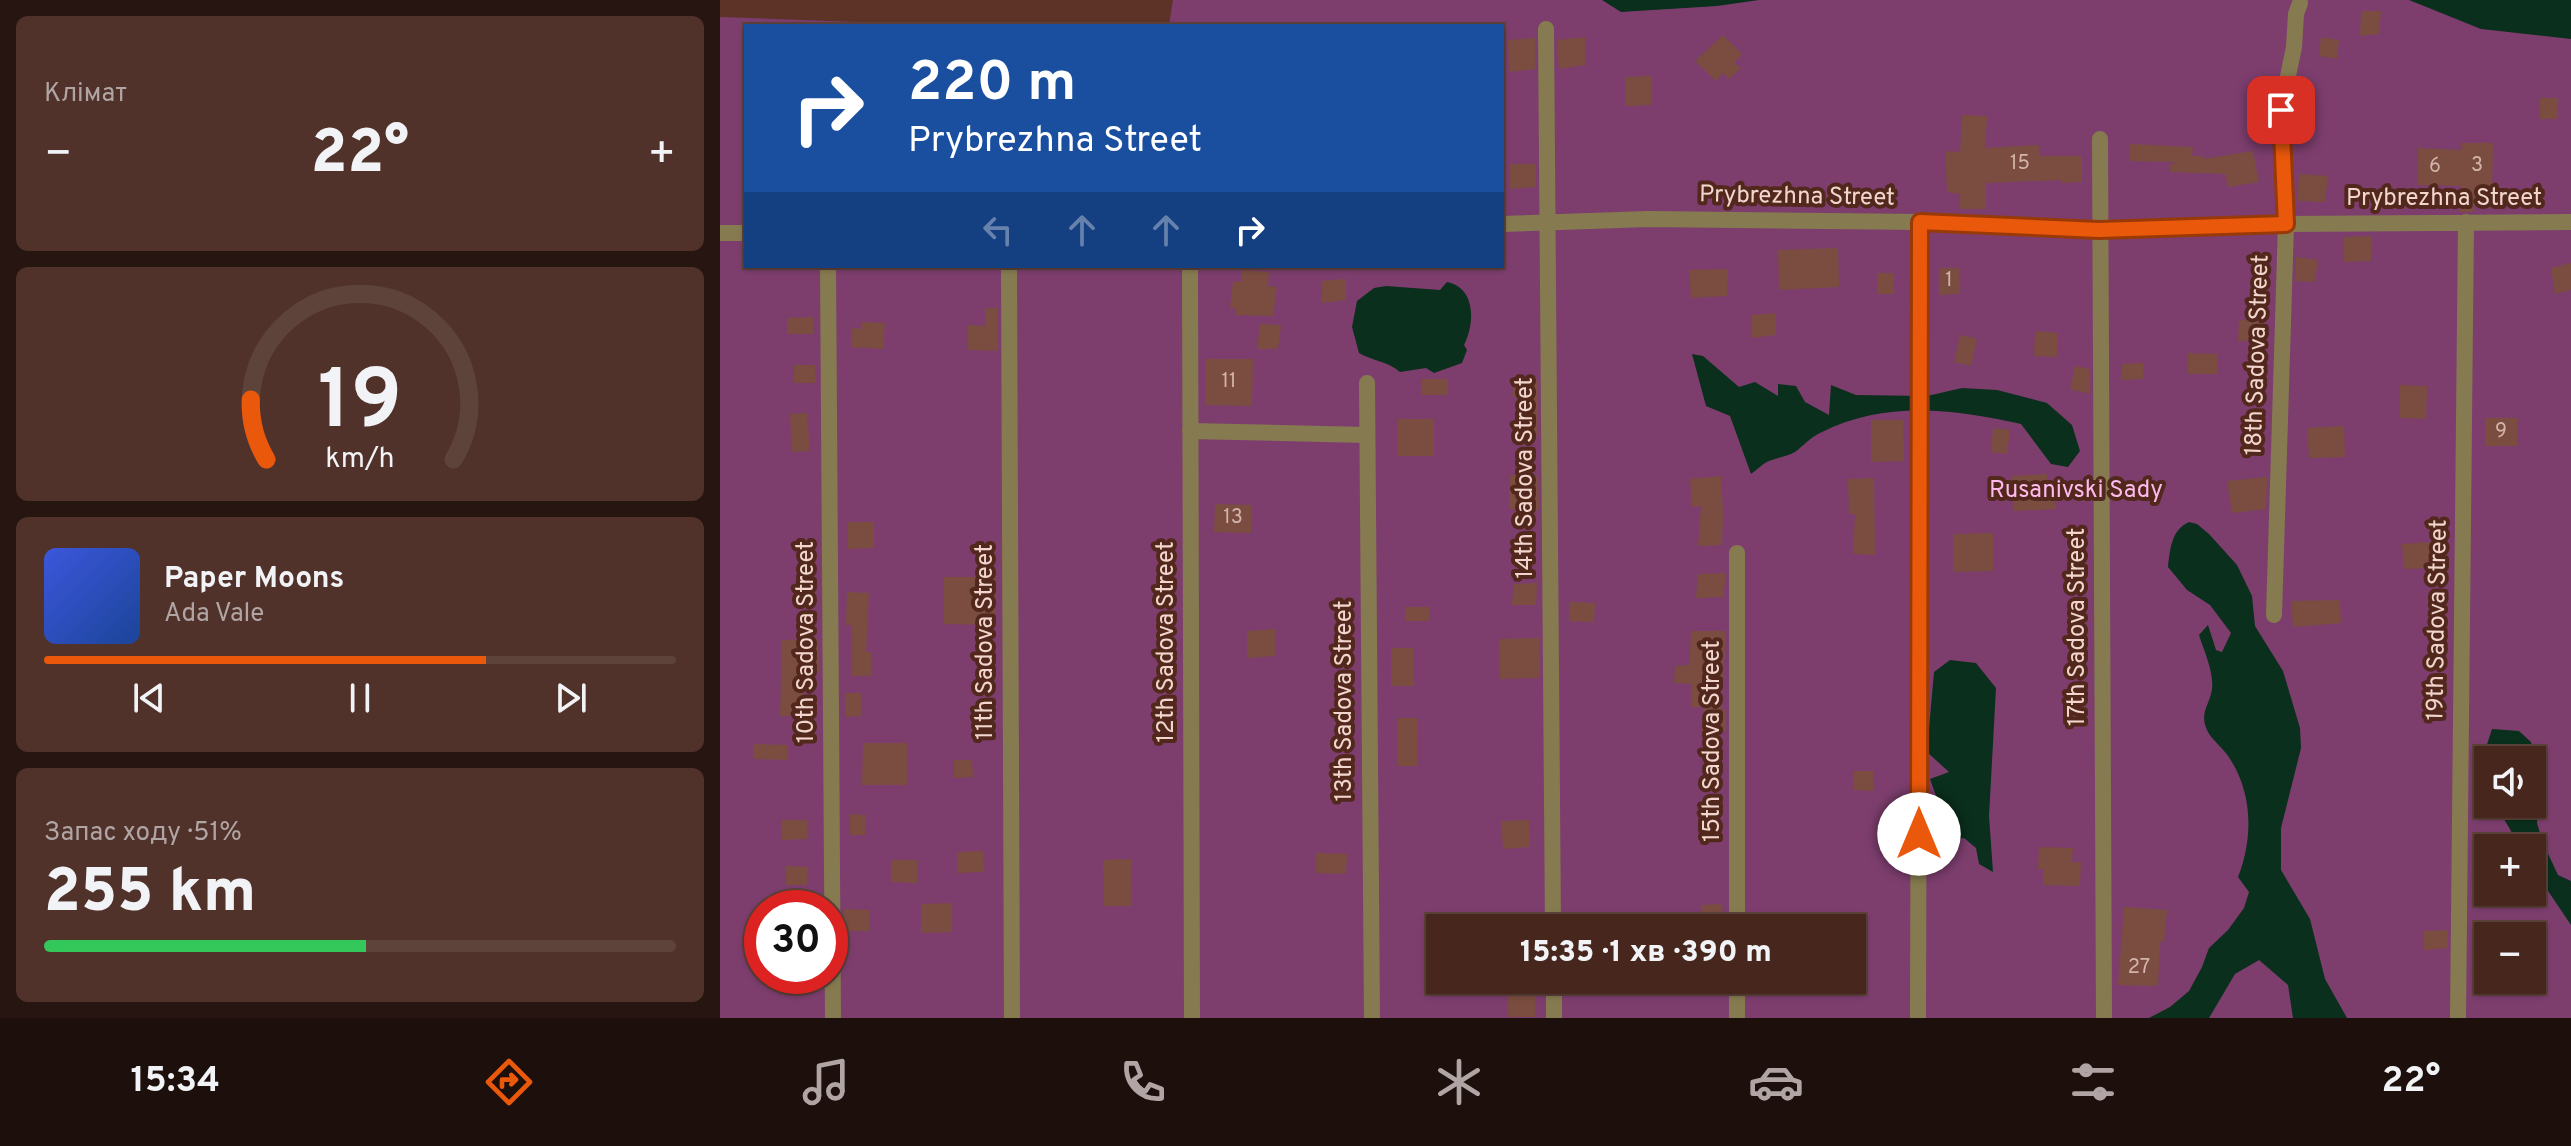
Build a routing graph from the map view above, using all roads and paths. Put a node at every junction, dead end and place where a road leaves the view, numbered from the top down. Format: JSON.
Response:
{"nodes":[{"id":1,"x":2300,"y":3,"type":"dead end"},
{"id":2,"x":1546,"y":29,"type":"dead end"},
{"id":3,"x":2100,"y":139,"type":"dead end"},
{"id":4,"x":1549,"y":222,"type":"junction"},
{"id":5,"x":1920,"y":222,"type":"junction"},
{"id":6,"x":2466,"y":222,"type":"junction"},
{"id":7,"x":2571,"y":222,"type":"edge"},
{"id":8,"x":1504,"y":224,"type":"edge"},
{"id":9,"x":2286,"y":224,"type":"junction"},
{"id":10,"x":2099,"y":230,"type":"junction"},
{"id":11,"x":720,"y":233,"type":"edge"},
{"id":12,"x":744,"y":233,"type":"edge"},
{"id":13,"x":828,"y":268,"type":"edge"},
{"id":14,"x":1009,"y":268,"type":"edge"},
{"id":15,"x":1190,"y":268,"type":"edge"},
{"id":16,"x":1367,"y":383,"type":"dead end"},
{"id":17,"x":1190,"y":431,"type":"junction"},
{"id":18,"x":1367,"y":435,"type":"junction"},
{"id":19,"x":1737,"y":553,"type":"dead end"},
{"id":20,"x":2274,"y":615,"type":"dead end"},
{"id":21,"x":1553,"y":914,"type":"edge"},
{"id":22,"x":1737,"y":914,"type":"edge"},
{"id":23,"x":1554,"y":994,"type":"edge"},
{"id":24,"x":1737,"y":994,"type":"edge"},
{"id":25,"x":833,"y":1018,"type":"edge"},
{"id":26,"x":1012,"y":1018,"type":"edge"},
{"id":27,"x":1192,"y":1018,"type":"edge"},
{"id":28,"x":1372,"y":1018,"type":"edge"},
{"id":29,"x":1554,"y":1018,"type":"edge"},
{"id":30,"x":1737,"y":1018,"type":"edge"},
{"id":31,"x":1918,"y":1018,"type":"edge"},
{"id":32,"x":2104,"y":1018,"type":"edge"},
{"id":33,"x":2458,"y":1018,"type":"edge"}],
"edges":[{"from":1,"to":9,"type":"street","name":"18th Sadova Street"},
{"from":2,"to":4,"type":"street","name":"14th Sadova Street"},
{"from":3,"to":10,"type":"street","name":"17th Sadova Street"},
{"from":4,"to":5,"type":"street","name":"Prybrezhna Street"},
{"from":4,"to":8,"type":"street","name":"Prybrezhna Street"},
{"from":4,"to":21,"type":"street","name":"14th Sadova Street"},
{"from":5,"to":10,"type":"street","name":"Prybrezhna Street"},
{"from":5,"to":31,"type":"street"},
{"from":6,"to":7,"type":"street","name":"Prybrezhna Street"},
{"from":6,"to":9,"type":"street","name":"Prybrezhna Street"},
{"from":6,"to":33,"type":"street","name":"19th Sadova Street"},
{"from":9,"to":10,"type":"street","name":"Prybrezhna Street"},
{"from":9,"to":20,"type":"street","name":"18th Sadova Street"},
{"from":10,"to":32,"type":"street","name":"17th Sadova Street"},
{"from":11,"to":12,"type":"street"},
{"from":13,"to":25,"type":"street","name":"10th Sadova Street"},
{"from":14,"to":26,"type":"street","name":"11th Sadova Street"},
{"from":15,"to":17,"type":"street","name":"12th Sadova Street"},
{"from":16,"to":18,"type":"street","name":"13th Sadova Street"},
{"from":17,"to":18,"type":"street"},
{"from":17,"to":27,"type":"street","name":"12th Sadova Street"},
{"from":18,"to":28,"type":"street","name":"13th Sadova Street"},
{"from":19,"to":22,"type":"street","name":"15th Sadova Street"},
{"from":23,"to":29,"type":"street"},
{"from":24,"to":30,"type":"street"}]}
